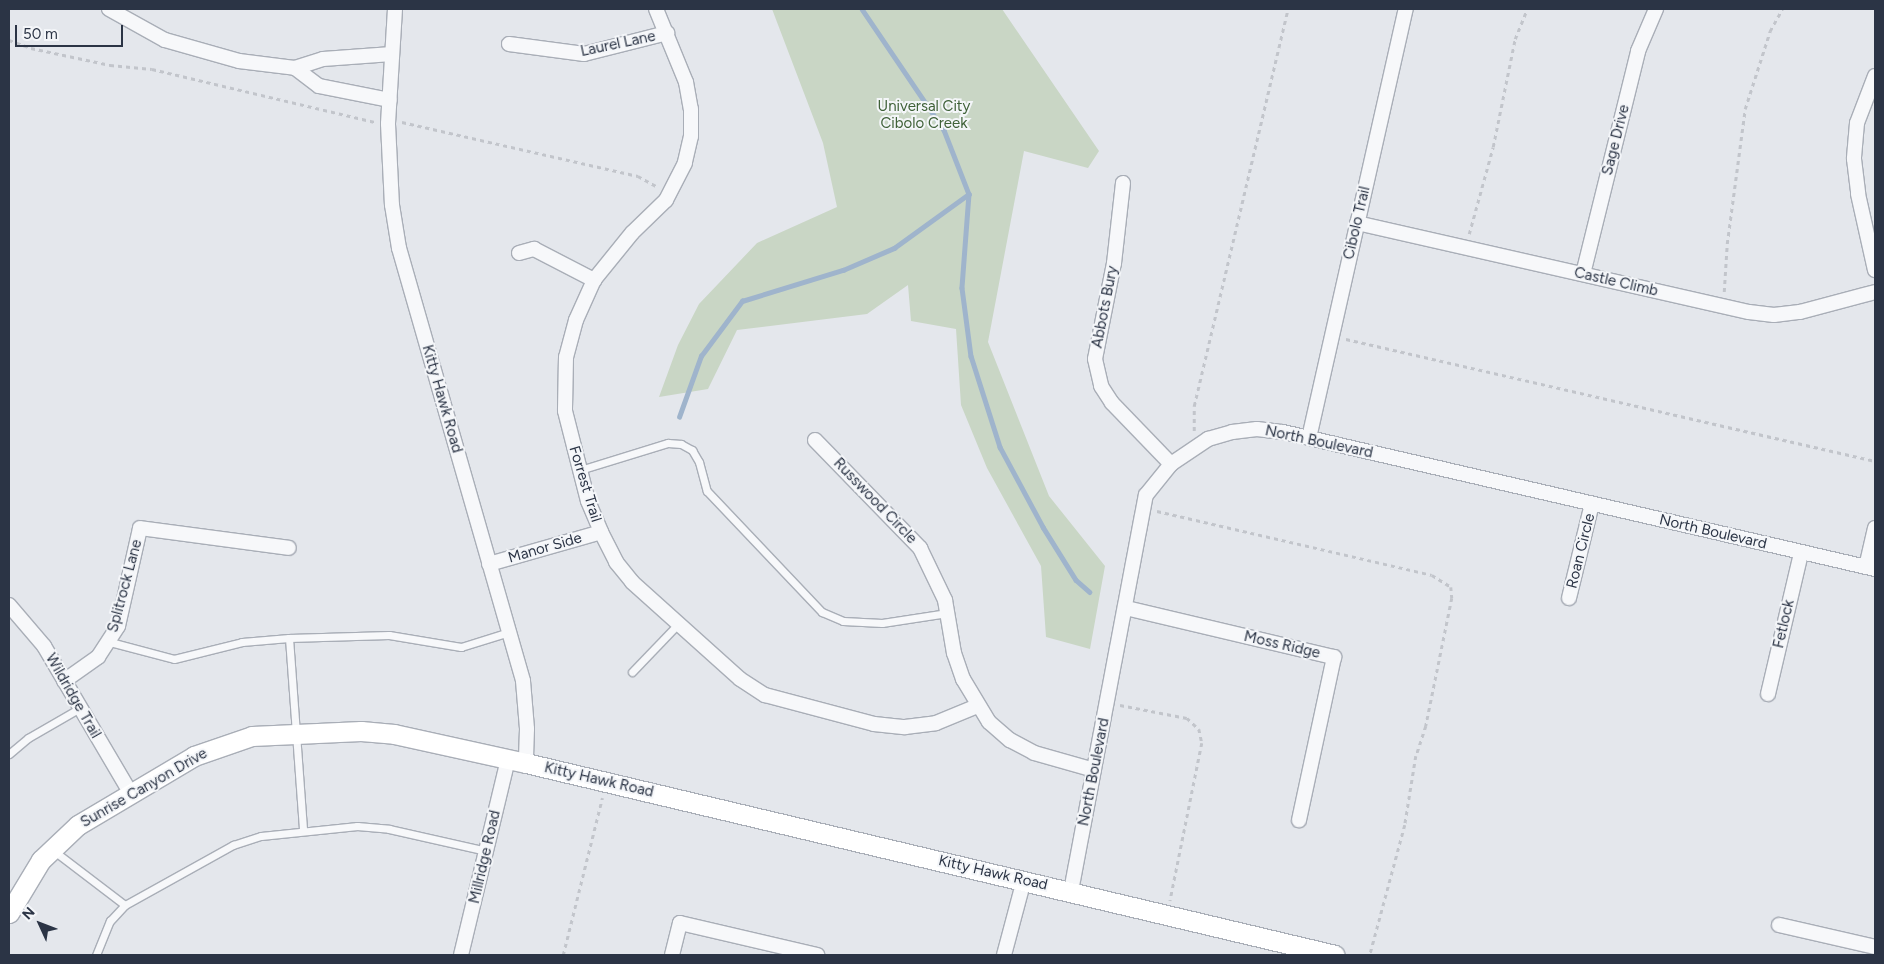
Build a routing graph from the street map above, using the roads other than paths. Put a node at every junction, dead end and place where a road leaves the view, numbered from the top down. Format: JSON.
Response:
{"nodes":[{"id":1,"x":109,"y":9,"type":"edge"},
{"id":2,"x":395,"y":9,"type":"edge"},
{"id":3,"x":656,"y":9,"type":"edge"},
{"id":4,"x":1406,"y":9,"type":"edge"},
{"id":5,"x":1656,"y":9,"type":"edge"},
{"id":6,"x":667,"y":33,"type":"junction"},
{"id":7,"x":509,"y":44,"type":"dead end"},
{"id":8,"x":392,"y":54,"type":"junction"},
{"id":9,"x":295,"y":68,"type":"junction"},
{"id":10,"x":1875,"y":76,"type":"edge"},
{"id":11,"x":390,"y":100,"type":"junction"},
{"id":12,"x":1123,"y":183,"type":"dead end"},
{"id":13,"x":1357,"y":223,"type":"junction"},
{"id":14,"x":519,"y":254,"type":"dead end"},
{"id":15,"x":1875,"y":270,"type":"edge"},
{"id":16,"x":1583,"y":274,"type":"junction"},
{"id":17,"x":594,"y":280,"type":"junction"},
{"id":18,"x":1875,"y":292,"type":"edge"},
{"id":19,"x":1309,"y":438,"type":"junction"},
{"id":20,"x":816,"y":440,"type":"dead end"},
{"id":21,"x":1171,"y":464,"type":"junction"},
{"id":22,"x":580,"y":470,"type":"junction"},
{"id":23,"x":1592,"y":504,"type":"junction"},
{"id":24,"x":1875,"y":528,"type":"edge"},
{"id":25,"x":601,"y":532,"type":"junction"},
{"id":26,"x":289,"y":548,"type":"dead end"},
{"id":27,"x":1801,"y":553,"type":"junction"},
{"id":28,"x":489,"y":564,"type":"junction"},
{"id":29,"x":1871,"y":568,"type":"edge"},
{"id":30,"x":1570,"y":598,"type":"dead end"},
{"id":31,"x":1126,"y":608,"type":"junction"},
{"id":32,"x":12,"y":613,"type":"edge"},
{"id":33,"x":948,"y":613,"type":"junction"},
{"id":34,"x":678,"y":624,"type":"junction"},
{"id":35,"x":509,"y":632,"type":"junction"},
{"id":36,"x":289,"y":638,"type":"junction"},
{"id":37,"x":110,"y":642,"type":"junction"},
{"id":38,"x":632,"y":672,"type":"dead end"},
{"id":39,"x":64,"y":681,"type":"junction"},
{"id":40,"x":1768,"y":694,"type":"dead end"},
{"id":41,"x":977,"y":706,"type":"junction"},
{"id":42,"x":80,"y":708,"type":"junction"},
{"id":43,"x":295,"y":733,"type":"junction"},
{"id":44,"x":9,"y":754,"type":"edge"},
{"id":45,"x":517,"y":761,"type":"junction"},
{"id":46,"x":1094,"y":770,"type":"junction"},
{"id":47,"x":130,"y":792,"type":"junction"},
{"id":48,"x":1299,"y":820,"type":"dead end"},
{"id":49,"x":303,"y":830,"type":"junction"},
{"id":50,"x":51,"y":849,"type":"junction"},
{"id":51,"x":486,"y":850,"type":"junction"},
{"id":52,"x":1024,"y":880,"type":"junction"},
{"id":53,"x":1071,"y":891,"type":"junction"},
{"id":54,"x":125,"y":905,"type":"junction"},
{"id":55,"x":9,"y":913,"type":"edge"},
{"id":56,"x":1780,"y":925,"type":"dead end"},
{"id":57,"x":1875,"y":948,"type":"edge"},
{"id":58,"x":96,"y":955,"type":"edge"},
{"id":59,"x":462,"y":955,"type":"edge"},
{"id":60,"x":672,"y":955,"type":"edge"},
{"id":61,"x":816,"y":955,"type":"edge"},
{"id":62,"x":1004,"y":955,"type":"edge"},
{"id":63,"x":1335,"y":955,"type":"edge"}],
"edges":[{"from":1,"to":9,"type":"street"},
{"from":2,"to":8,"type":"street","name":"Kitty Hawk Road"},
{"from":3,"to":6,"type":"street","name":"Forrest Trail"},
{"from":4,"to":13,"type":"street","name":"Cibolo Trail"},
{"from":5,"to":16,"type":"street","name":"Sage Drive"},
{"from":6,"to":7,"type":"street","name":"Laurel Lane"},
{"from":6,"to":17,"type":"street","name":"Forrest Trail"},
{"from":8,"to":9,"type":"street"},
{"from":8,"to":11,"type":"street","name":"Kitty Hawk Road"},
{"from":9,"to":11,"type":"street"},
{"from":10,"to":15,"type":"street"},
{"from":11,"to":28,"type":"street","name":"Kitty Hawk Road"},
{"from":12,"to":21,"type":"street","name":"Abbots Bury"},
{"from":13,"to":16,"type":"street","name":"Castle Climb"},
{"from":13,"to":19,"type":"street","name":"Cibolo Trail"},
{"from":14,"to":17,"type":"street"},
{"from":16,"to":18,"type":"street","name":"Castle Climb"},
{"from":17,"to":22,"type":"street","name":"Forrest Trail"},
{"from":19,"to":21,"type":"street","name":"North Boulevard"},
{"from":19,"to":23,"type":"street","name":"North Boulevard"},
{"from":20,"to":33,"type":"street","name":"Russwood Circle"},
{"from":21,"to":31,"type":"street","name":"North Boulevard"},
{"from":22,"to":25,"type":"street","name":"Forrest Trail"},
{"from":22,"to":33,"type":"lane"},
{"from":23,"to":27,"type":"street","name":"North Boulevard"},
{"from":23,"to":30,"type":"street","name":"Roan Circle"},
{"from":24,"to":29,"type":"street"},
{"from":25,"to":28,"type":"street","name":"Manor Side"},
{"from":25,"to":34,"type":"street","name":"Forrest Trail"},
{"from":26,"to":37,"type":"street","name":"Splitrock Lane"},
{"from":27,"to":29,"type":"street","name":"North Boulevard"},
{"from":27,"to":40,"type":"street","name":"Fetlock"},
{"from":28,"to":35,"type":"street","name":"Kitty Hawk Road"},
{"from":31,"to":46,"type":"street","name":"North Boulevard"},
{"from":31,"to":48,"type":"street","name":"Moss Ridge"},
{"from":32,"to":39,"type":"street","name":"Wildridge Trail"},
{"from":33,"to":41,"type":"street","name":"Russwood Circle"},
{"from":34,"to":38,"type":"lane"},
{"from":34,"to":41,"type":"street","name":"Forrest Trail"},
{"from":35,"to":36,"type":"lane"},
{"from":35,"to":45,"type":"street","name":"Kitty Hawk Road"},
{"from":36,"to":37,"type":"lane"},
{"from":36,"to":43,"type":"lane"},
{"from":37,"to":39,"type":"street","name":"Splitrock Lane"},
{"from":39,"to":42,"type":"street","name":"Wildridge Trail"},
{"from":41,"to":46,"type":"street"},
{"from":42,"to":44,"type":"lane"},
{"from":42,"to":47,"type":"street","name":"Wildridge Trail"},
{"from":43,"to":45,"type":"street","name":"Sunrise Canyon Drive"},
{"from":43,"to":47,"type":"street","name":"Sunrise Canyon Drive"},
{"from":43,"to":49,"type":"lane"},
{"from":45,"to":51,"type":"street","name":"Millridge Road"},
{"from":45,"to":52,"type":"street","name":"Kitty Hawk Road"},
{"from":46,"to":53,"type":"street","name":"North Boulevard"},
{"from":47,"to":50,"type":"street","name":"Sunrise Canyon Drive"},
{"from":49,"to":51,"type":"lane"},
{"from":49,"to":54,"type":"lane"},
{"from":50,"to":54,"type":"lane"},
{"from":50,"to":55,"type":"street","name":"Sunrise Canyon Drive"},
{"from":51,"to":59,"type":"street","name":"Millridge Road"},
{"from":52,"to":53,"type":"street","name":"Kitty Hawk Road"},
{"from":52,"to":62,"type":"street"},
{"from":53,"to":63,"type":"street","name":"Kitty Hawk Road"},
{"from":54,"to":58,"type":"lane"},
{"from":56,"to":57,"type":"street"},
{"from":60,"to":61,"type":"street"}]}
